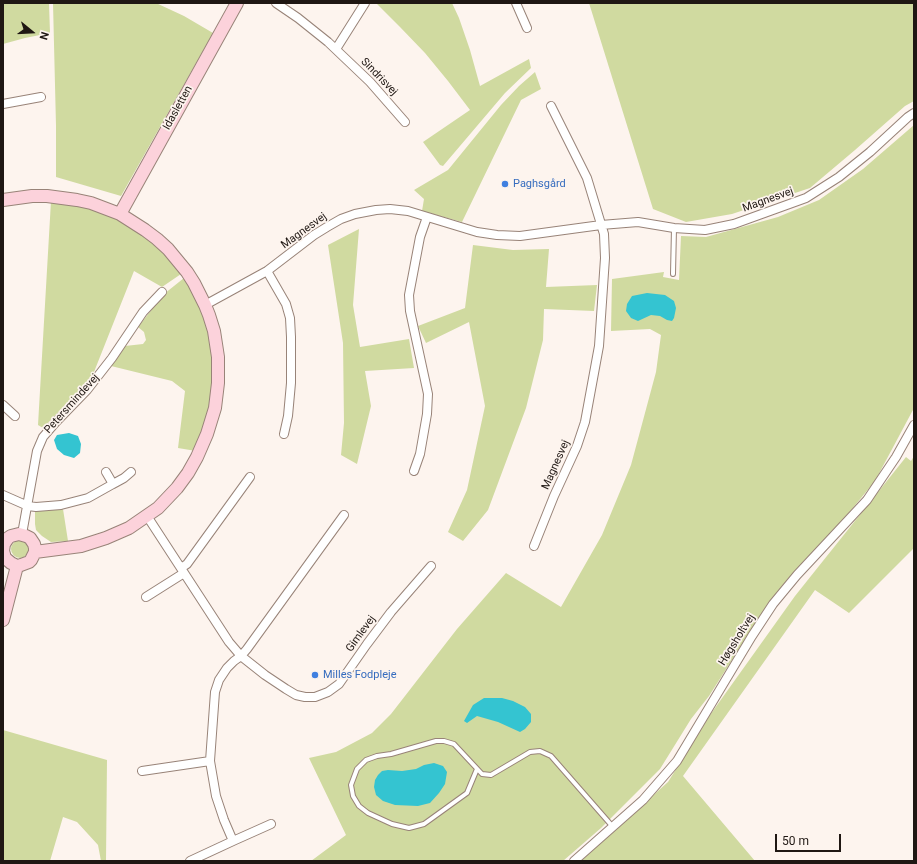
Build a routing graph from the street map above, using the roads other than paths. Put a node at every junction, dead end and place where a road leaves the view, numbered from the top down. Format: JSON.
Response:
{"nodes":[{"id":1,"x":237,"y":3,"type":"edge"},
{"id":2,"x":276,"y":3,"type":"edge"},
{"id":3,"x":365,"y":3,"type":"edge"},
{"id":4,"x":516,"y":3,"type":"edge"},
{"id":5,"x":527,"y":28,"type":"dead end"},
{"id":6,"x":336,"y":49,"type":"junction"},
{"id":7,"x":41,"y":97,"type":"dead end"},
{"id":8,"x":3,"y":104,"type":"edge"},
{"id":9,"x":551,"y":106,"type":"dead end"},
{"id":10,"x":914,"y":113,"type":"edge"},
{"id":11,"x":405,"y":122,"type":"dead end"},
{"id":12,"x":3,"y":200,"type":"edge"},
{"id":13,"x":120,"y":214,"type":"junction"},
{"id":14,"x":427,"y":217,"type":"junction"},
{"id":15,"x":601,"y":225,"type":"junction"},
{"id":16,"x":674,"y":228,"type":"junction"},
{"id":17,"x":267,"y":271,"type":"junction"},
{"id":18,"x":673,"y":274,"type":"dead end"},
{"id":19,"x":162,"y":292,"type":"dead end"},
{"id":20,"x":205,"y":305,"type":"junction"},
{"id":21,"x":3,"y":405,"type":"edge"},
{"id":22,"x":15,"y":416,"type":"dead end"},
{"id":23,"x":914,"y":424,"type":"edge"},
{"id":24,"x":284,"y":434,"type":"dead end"},
{"id":25,"x":106,"y":472,"type":"dead end"},
{"id":26,"x":131,"y":472,"type":"dead end"},
{"id":27,"x":414,"y":472,"type":"dead end"},
{"id":28,"x":250,"y":477,"type":"dead end"},
{"id":29,"x":113,"y":484,"type":"junction"},
{"id":30,"x":3,"y":495,"type":"edge"},
{"id":31,"x":28,"y":506,"type":"junction"},
{"id":32,"x":344,"y":515,"type":"dead end"},
{"id":33,"x":147,"y":516,"type":"junction"},
{"id":34,"x":22,"y":534,"type":"junction"},
{"id":35,"x":534,"y":546,"type":"dead end"},
{"id":36,"x":3,"y":548,"type":"edge"},
{"id":37,"x":3,"y":551,"type":"edge"},
{"id":38,"x":34,"y":552,"type":"junction"},
{"id":39,"x":17,"y":566,"type":"junction"},
{"id":40,"x":431,"y":566,"type":"dead end"},
{"id":41,"x":182,"y":570,"type":"junction"},
{"id":42,"x":146,"y":597,"type":"dead end"},
{"id":43,"x":3,"y":620,"type":"edge"},
{"id":44,"x":241,"y":656,"type":"junction"},
{"id":45,"x":210,"y":761,"type":"junction"},
{"id":46,"x":477,"y":769,"type":"junction"},
{"id":47,"x":142,"y":771,"type":"dead end"},
{"id":48,"x":272,"y":824,"type":"dead end"},
{"id":49,"x":613,"y":827,"type":"junction"},
{"id":50,"x":233,"y":841,"type":"junction"},
{"id":51,"x":190,"y":861,"type":"edge"},
{"id":52,"x":574,"y":861,"type":"edge"}],
"edges":[{"from":1,"to":13,"type":"street","name":"Idasletten"},
{"from":2,"to":6,"type":"street","name":"Sindrisvej"},
{"from":3,"to":6,"type":"street"},
{"from":4,"to":5,"type":"street"},
{"from":6,"to":11,"type":"street","name":"Sindrisvej"},
{"from":7,"to":8,"type":"street"},
{"from":9,"to":15,"type":"street","name":"Magnesvej"},
{"from":10,"to":16,"type":"street","name":"Magnesvej"},
{"from":12,"to":13,"type":"street"},
{"from":13,"to":20,"type":"street"},
{"from":14,"to":15,"type":"street","name":"Magnesvej"},
{"from":14,"to":17,"type":"street","name":"Magnesvej"},
{"from":14,"to":27,"type":"street"},
{"from":15,"to":16,"type":"street","name":"Magnesvej"},
{"from":15,"to":35,"type":"street","name":"Magnesvej"},
{"from":16,"to":18,"type":"lane"},
{"from":17,"to":20,"type":"street","name":"Magnesvej"},
{"from":17,"to":24,"type":"street"},
{"from":19,"to":31,"type":"street","name":"Petersmindevej"},
{"from":20,"to":33,"type":"street"},
{"from":21,"to":22,"type":"street"},
{"from":23,"to":49,"type":"street","name":"Høgsholtvej"},
{"from":25,"to":29,"type":"street"},
{"from":26,"to":29,"type":"street"},
{"from":28,"to":41,"type":"street"},
{"from":29,"to":31,"type":"street"},
{"from":30,"to":31,"type":"street"},
{"from":31,"to":34,"type":"street","name":"Petersmindevej"},
{"from":32,"to":44,"type":"street"},
{"from":33,"to":38,"type":"street"},
{"from":33,"to":41,"type":"street","name":"Gimlevej"},
{"from":34,"to":36,"type":"street"},
{"from":34,"to":38,"type":"street"},
{"from":36,"to":37,"type":"street"},
{"from":37,"to":39,"type":"street"},
{"from":38,"to":39,"type":"street"},
{"from":39,"to":43,"type":"street"},
{"from":40,"to":44,"type":"street","name":"Gimlevej"},
{"from":41,"to":42,"type":"street"},
{"from":41,"to":44,"type":"street","name":"Gimlevej"},
{"from":44,"to":45,"type":"street"},
{"from":45,"to":47,"type":"street"},
{"from":45,"to":50,"type":"street"},
{"from":46,"to":46,"type":"lane"},
{"from":46,"to":49,"type":"lane"},
{"from":48,"to":50,"type":"street"},
{"from":49,"to":52,"type":"street","name":"Høgsholtvej"},
{"from":50,"to":51,"type":"street"}]}
